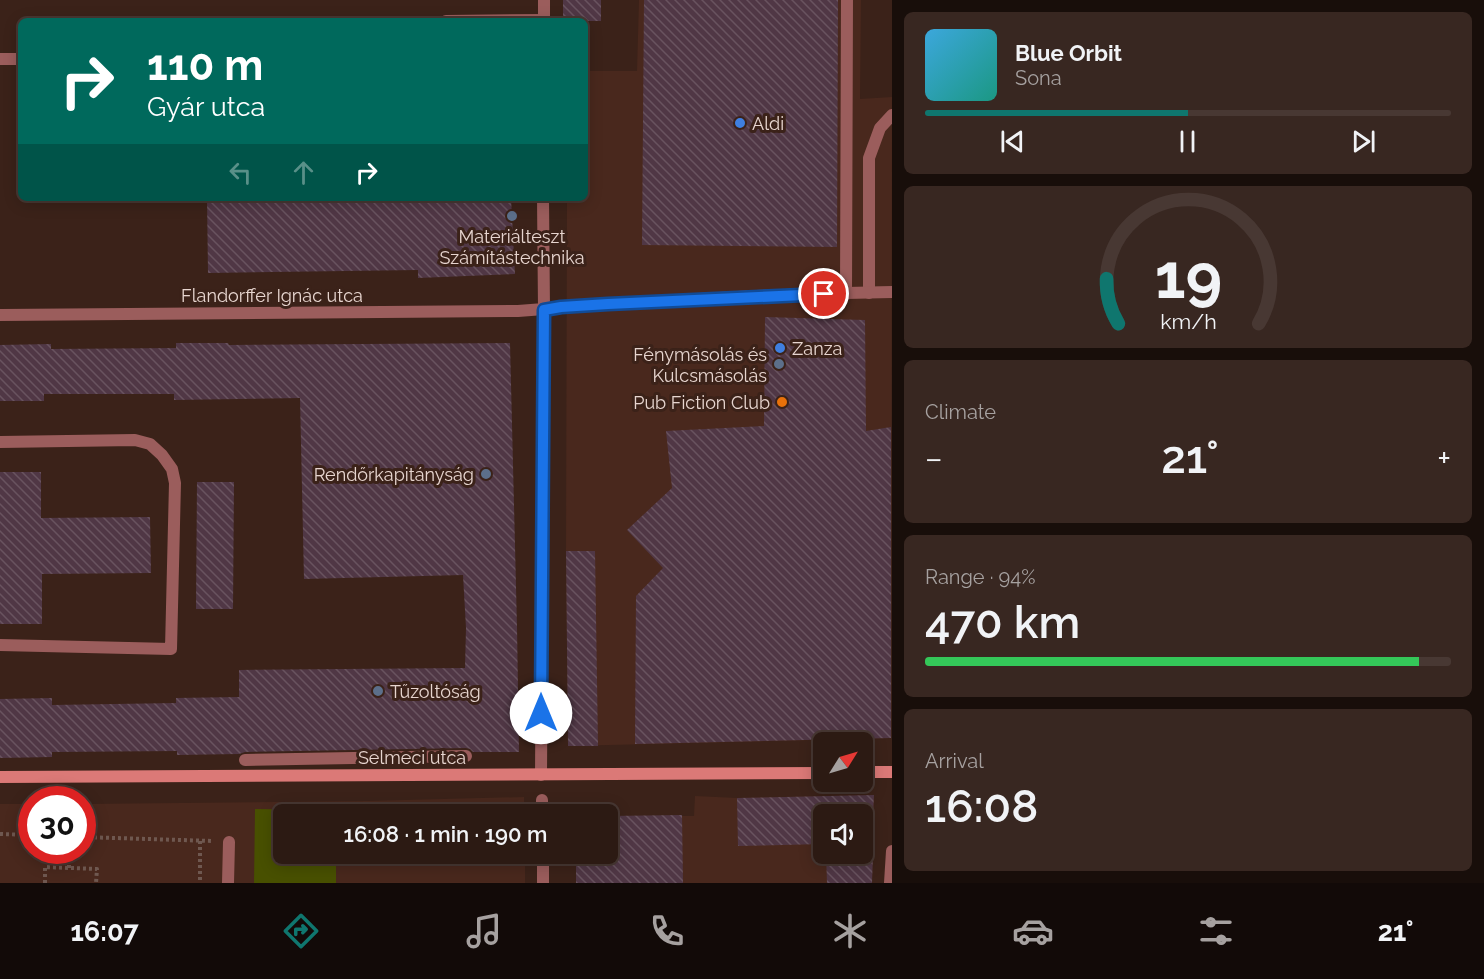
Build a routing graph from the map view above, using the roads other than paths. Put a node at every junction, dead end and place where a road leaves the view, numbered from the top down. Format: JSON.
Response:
{"nodes":[{"id":1,"x":544,"y":0,"type":"edge"},
{"id":2,"x":847,"y":0,"type":"edge"},
{"id":3,"x":543,"y":18,"type":"edge"},
{"id":4,"x":0,"y":59,"type":"edge"},
{"id":5,"x":18,"y":59,"type":"edge"},
{"id":6,"x":891,"y":115,"type":"edge"},
{"id":7,"x":543,"y":201,"type":"edge"},
{"id":8,"x":869,"y":292,"type":"junction"},
{"id":9,"x":891,"y":292,"type":"edge"},
{"id":10,"x":846,"y":293,"type":"junction"},
{"id":11,"x":544,"y":310,"type":"junction"},
{"id":12,"x":0,"y":315,"type":"edge"},
{"id":13,"x":0,"y":442,"type":"edge"},
{"id":14,"x":0,"y":645,"type":"edge"},
{"id":15,"x":466,"y":756,"type":"dead end"},
{"id":16,"x":245,"y":760,"type":"dead end"},
{"id":17,"x":873,"y":772,"type":"edge"},
{"id":18,"x":891,"y":772,"type":"edge"},
{"id":19,"x":813,"y":773,"type":"edge"},
{"id":20,"x":541,"y":775,"type":"junction"},
{"id":21,"x":0,"y":777,"type":"edge"},
{"id":22,"x":542,"y":800,"type":"dead end"},
{"id":23,"x":542,"y":804,"type":"edge"},
{"id":24,"x":229,"y":842,"type":"road end"},
{"id":25,"x":891,"y":851,"type":"edge"},
{"id":26,"x":543,"y":864,"type":"edge"},
{"id":27,"x":228,"y":883,"type":"edge"},
{"id":28,"x":543,"y":883,"type":"edge"},
{"id":29,"x":890,"y":883,"type":"edge"}],
"edges":[{"from":1,"to":3,"type":"street"},
{"from":2,"to":10,"type":"street"},
{"from":4,"to":5,"type":"street"},
{"from":6,"to":8,"type":"street"},
{"from":7,"to":11,"type":"street"},
{"from":8,"to":9,"type":"street","name":"Flandorffer Ignác utca"},
{"from":8,"to":10,"type":"street","name":"Flandorffer Ignác utca"},
{"from":10,"to":11,"type":"street","name":"Flandorffer Ignác utca"},
{"from":11,"to":12,"type":"street","name":"Flandorffer Ignác utca"},
{"from":11,"to":20,"type":"street"},
{"from":13,"to":14,"type":"street"},
{"from":15,"to":16,"type":"street"},
{"from":17,"to":18,"type":"street"},
{"from":19,"to":20,"type":"street","name":"Selmeci utca"},
{"from":20,"to":21,"type":"street","name":"Selmeci utca"},
{"from":22,"to":23,"type":"street"},
{"from":24,"to":27,"type":"street"},
{"from":25,"to":29,"type":"street"},
{"from":26,"to":28,"type":"street"}]}
